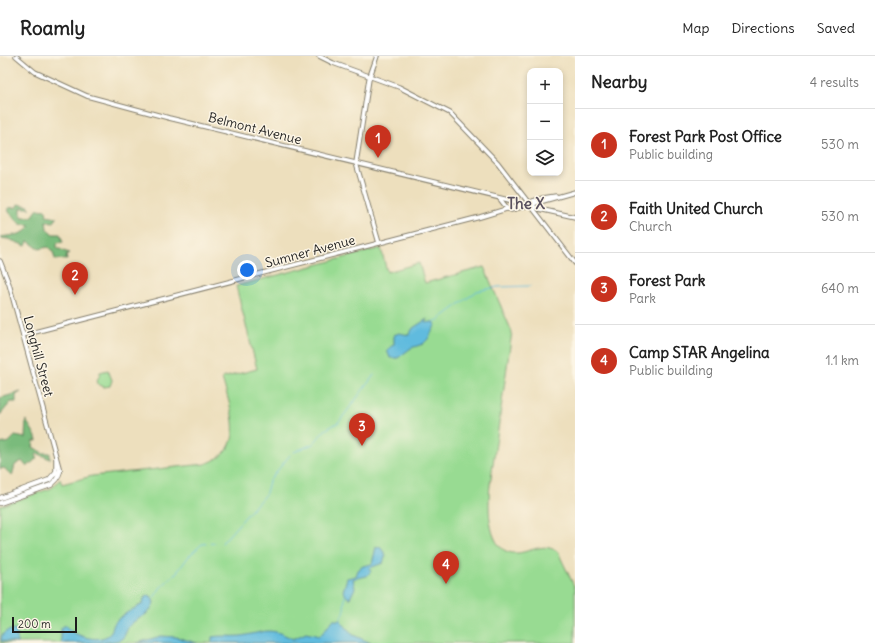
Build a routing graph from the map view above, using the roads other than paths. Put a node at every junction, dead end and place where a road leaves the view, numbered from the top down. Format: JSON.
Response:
{"nodes":[{"id":1,"x":16,"y":56,"type":"edge"},
{"id":2,"x":319,"y":56,"type":"edge"},
{"id":3,"x":377,"y":56,"type":"edge"},
{"id":4,"x":371,"y":76,"type":"junction"},
{"id":5,"x":356,"y":163,"type":"junction"},
{"id":6,"x":575,"y":192,"type":"edge"},
{"id":7,"x":499,"y":199,"type":"junction"},
{"id":8,"x":507,"y":200,"type":"junction"},
{"id":9,"x":543,"y":200,"type":"junction"},
{"id":10,"x":529,"y":202,"type":"junction"},
{"id":11,"x":523,"y":204,"type":"junction"},
{"id":12,"x":532,"y":205,"type":"junction"},
{"id":13,"x":507,"y":209,"type":"junction"},
{"id":14,"x":551,"y":211,"type":"junction"},
{"id":15,"x":575,"y":217,"type":"edge"},
{"id":16,"x":378,"y":243,"type":"junction"},
{"id":17,"x":0,"y":261,"type":"edge"},
{"id":18,"x":575,"y":263,"type":"edge"},
{"id":19,"x":23,"y":335,"type":"junction"},
{"id":20,"x":58,"y":471,"type":"junction"},
{"id":21,"x":1,"y":498,"type":"edge"},
{"id":22,"x":0,"y":503,"type":"edge"}],
"edges":[{"from":1,"to":5,"type":"main road","name":"Belmont Avenue"},
{"from":2,"to":4,"type":"main road"},
{"from":3,"to":4,"type":"main road"},
{"from":4,"to":5,"type":"main road"},
{"from":4,"to":10,"type":"main road"},
{"from":5,"to":7,"type":"main road","name":"Belmont Avenue"},
{"from":5,"to":16,"type":"main road"},
{"from":6,"to":9,"type":"main road","name":"Sumner Avenue"},
{"from":7,"to":8,"type":"main road","name":"Belmont Avenue"},
{"from":7,"to":13,"type":"main road"},
{"from":8,"to":11,"type":"main road","name":"Belmont Avenue"},
{"from":8,"to":13,"type":"main road"},
{"from":9,"to":10,"type":"main road","name":"Sumner Avenue"},
{"from":9,"to":12,"type":"main road","name":"Sumner Avenue"},
{"from":9,"to":14,"type":"main road"},
{"from":10,"to":11,"type":"main road","name":"Sumner Avenue"},
{"from":10,"to":12,"type":"main road"},
{"from":11,"to":13,"type":"main road","name":"Sumner Avenue"},
{"from":12,"to":13,"type":"main road","name":"Sumner Avenue"},
{"from":12,"to":14,"type":"main road"},
{"from":12,"to":18,"type":"main road"},
{"from":13,"to":16,"type":"main road","name":"Sumner Avenue"},
{"from":14,"to":15,"type":"main road"},
{"from":16,"to":19,"type":"main road","name":"Sumner Avenue"},
{"from":17,"to":19,"type":"main road","name":"Longhill Street"},
{"from":19,"to":20,"type":"main road","name":"Longhill Street"},
{"from":20,"to":21,"type":"highway"},
{"from":20,"to":22,"type":"highway"}]}
